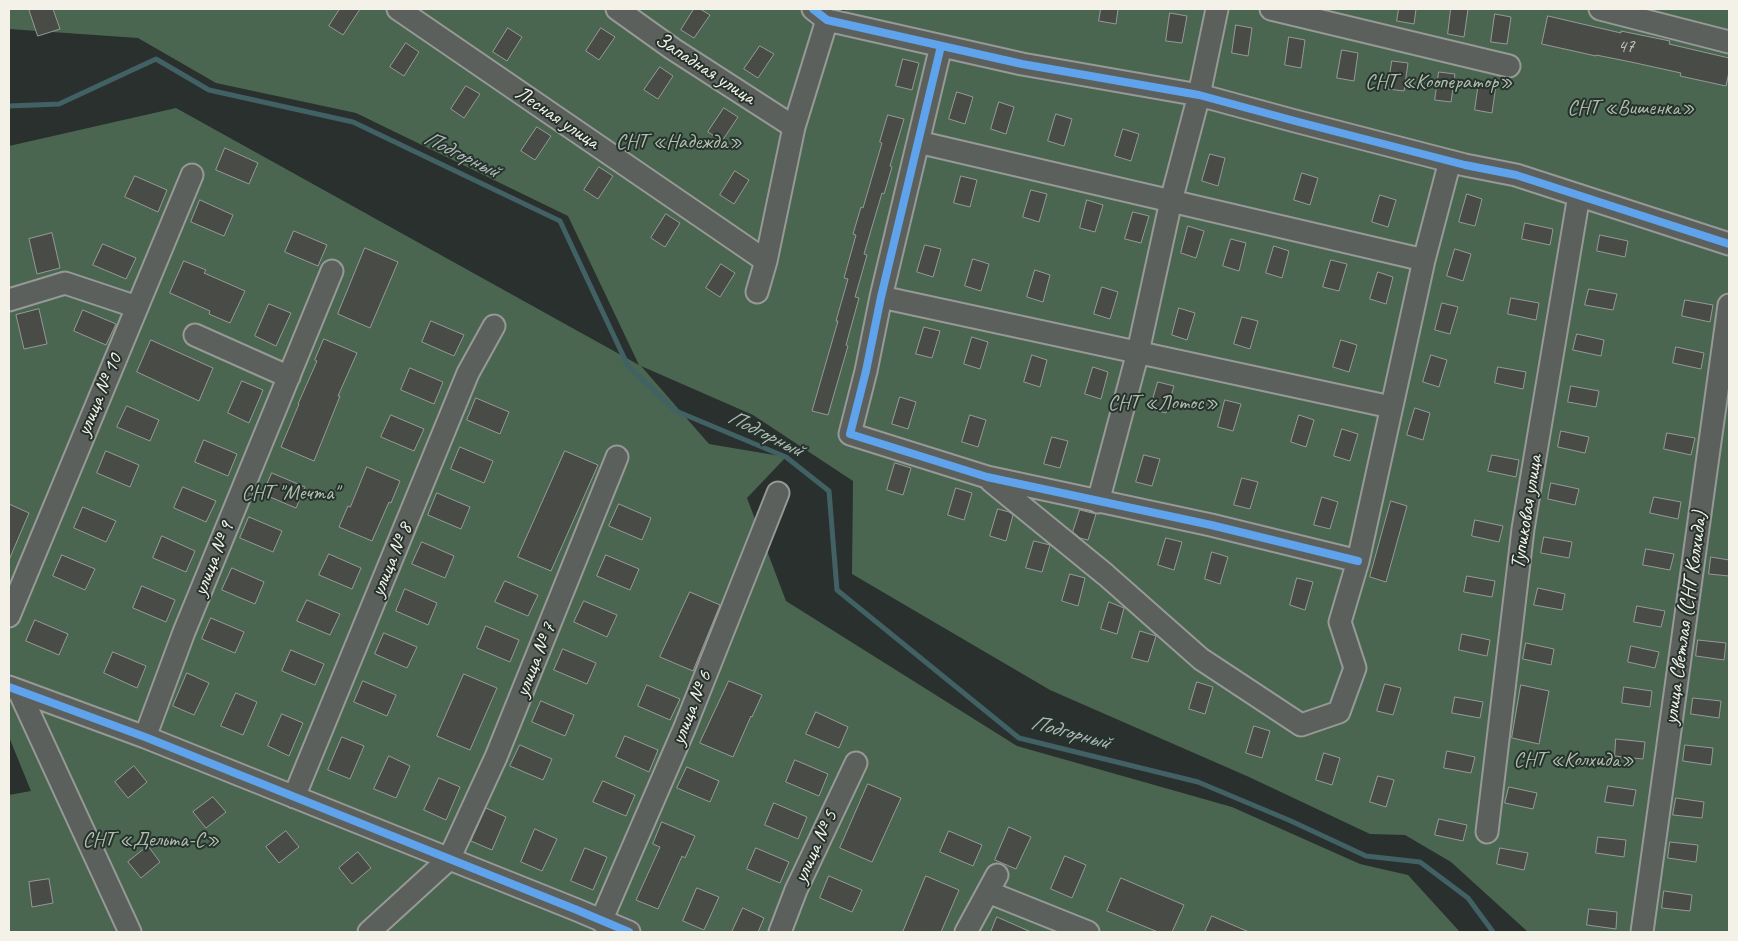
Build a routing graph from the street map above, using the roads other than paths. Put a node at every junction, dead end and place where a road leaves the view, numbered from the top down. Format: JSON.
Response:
{"nodes":[{"id":1,"x":398,"y":9,"type":"edge"},
{"id":2,"x":617,"y":9,"type":"edge"},
{"id":3,"x":1217,"y":9,"type":"edge"},
{"id":4,"x":1271,"y":9,"type":"edge"},
{"id":5,"x":1600,"y":9,"type":"edge"},
{"id":6,"x":820,"y":14,"type":"edge"},
{"id":7,"x":1729,"y":42,"type":"edge"},
{"id":8,"x":941,"y":46,"type":"junction"},
{"id":9,"x":1509,"y":66,"type":"dead end"},
{"id":10,"x":1199,"y":94,"type":"junction"},
{"id":11,"x":794,"y":127,"type":"junction"},
{"id":12,"x":918,"y":142,"type":"junction"},
{"id":13,"x":1450,"y":161,"type":"junction"},
{"id":14,"x":192,"y":175,"type":"dead end"},
{"id":15,"x":1579,"y":195,"type":"junction"},
{"id":16,"x":1171,"y":201,"type":"junction"},
{"id":17,"x":1729,"y":244,"type":"edge"},
{"id":18,"x":766,"y":260,"type":"junction"},
{"id":19,"x":1424,"y":260,"type":"junction"},
{"id":20,"x":332,"y":271,"type":"dead end"},
{"id":21,"x":757,"y":292,"type":"dead end"},
{"id":22,"x":881,"y":296,"type":"junction"},
{"id":23,"x":9,"y":300,"type":"edge"},
{"id":24,"x":1729,"y":304,"type":"edge"},
{"id":25,"x":137,"y":307,"type":"junction"},
{"id":26,"x":494,"y":326,"type":"dead end"},
{"id":27,"x":194,"y":335,"type":"dead end"},
{"id":28,"x":1138,"y":352,"type":"junction"},
{"id":29,"x":289,"y":377,"type":"junction"},
{"id":30,"x":1391,"y":407,"type":"junction"},
{"id":31,"x":616,"y":457,"type":"dead end"},
{"id":32,"x":987,"y":477,"type":"junction"},
{"id":33,"x":778,"y":493,"type":"dead end"},
{"id":34,"x":1098,"y":502,"type":"junction"},
{"id":35,"x":1358,"y":560,"type":"junction"},
{"id":36,"x":15,"y":581,"type":"edge"},
{"id":37,"x":9,"y":616,"type":"edge"},
{"id":38,"x":14,"y":689,"type":"edge"},
{"id":39,"x":145,"y":737,"type":"junction"},
{"id":40,"x":856,"y":763,"type":"dead end"},
{"id":41,"x":294,"y":797,"type":"junction"},
{"id":42,"x":1487,"y":832,"type":"dead end"},
{"id":43,"x":449,"y":859,"type":"junction"},
{"id":44,"x":601,"y":921,"type":"junction"},
{"id":45,"x":130,"y":932,"type":"edge"},
{"id":46,"x":369,"y":932,"type":"edge"},
{"id":47,"x":629,"y":932,"type":"edge"},
{"id":48,"x":780,"y":932,"type":"edge"},
{"id":49,"x":966,"y":932,"type":"edge"},
{"id":50,"x":1088,"y":932,"type":"edge"},
{"id":51,"x":1642,"y":932,"type":"edge"}],
"edges":[{"from":1,"to":18,"type":"street","name":"Лесная улица"},
{"from":2,"to":11,"type":"street","name":"Западная улица"},
{"from":3,"to":10,"type":"street"},
{"from":4,"to":9,"type":"street"},
{"from":5,"to":7,"type":"street"},
{"from":6,"to":8,"type":"street"},
{"from":6,"to":11,"type":"street"},
{"from":8,"to":10,"type":"street"},
{"from":8,"to":12,"type":"street"},
{"from":10,"to":13,"type":"street"},
{"from":10,"to":16,"type":"street"},
{"from":11,"to":18,"type":"street"},
{"from":12,"to":16,"type":"street"},
{"from":12,"to":22,"type":"street"},
{"from":13,"to":15,"type":"street"},
{"from":13,"to":19,"type":"street"},
{"from":14,"to":25,"type":"street","name":"улица № 10"},
{"from":15,"to":17,"type":"street"},
{"from":15,"to":42,"type":"street","name":"Тупиковая улица"},
{"from":16,"to":19,"type":"street"},
{"from":16,"to":28,"type":"street"},
{"from":18,"to":21,"type":"street"},
{"from":19,"to":30,"type":"street"},
{"from":20,"to":29,"type":"street","name":"улица № 9"},
{"from":22,"to":28,"type":"street"},
{"from":22,"to":32,"type":"street"},
{"from":23,"to":25,"type":"street"},
{"from":24,"to":51,"type":"street","name":"улица Светлая (СНТ Колхида)"},
{"from":25,"to":36,"type":"street","name":"улица № 10"},
{"from":26,"to":41,"type":"street","name":"улица № 8"},
{"from":27,"to":29,"type":"street"},
{"from":28,"to":30,"type":"street"},
{"from":28,"to":34,"type":"street"},
{"from":29,"to":39,"type":"street","name":"улица № 9"},
{"from":30,"to":35,"type":"street"},
{"from":31,"to":43,"type":"street","name":"улица № 7"},
{"from":32,"to":34,"type":"street"},
{"from":32,"to":35,"type":"street"},
{"from":33,"to":44,"type":"street","name":"улица № 6"},
{"from":34,"to":35,"type":"street"},
{"from":36,"to":37,"type":"street","name":"улица № 10"},
{"from":38,"to":39,"type":"street"},
{"from":38,"to":45,"type":"street"},
{"from":39,"to":41,"type":"street"},
{"from":40,"to":48,"type":"street","name":"улица № 5"},
{"from":41,"to":43,"type":"street"},
{"from":43,"to":44,"type":"street"},
{"from":43,"to":46,"type":"street"},
{"from":44,"to":47,"type":"street"},
{"from":49,"to":50,"type":"street"}]}
